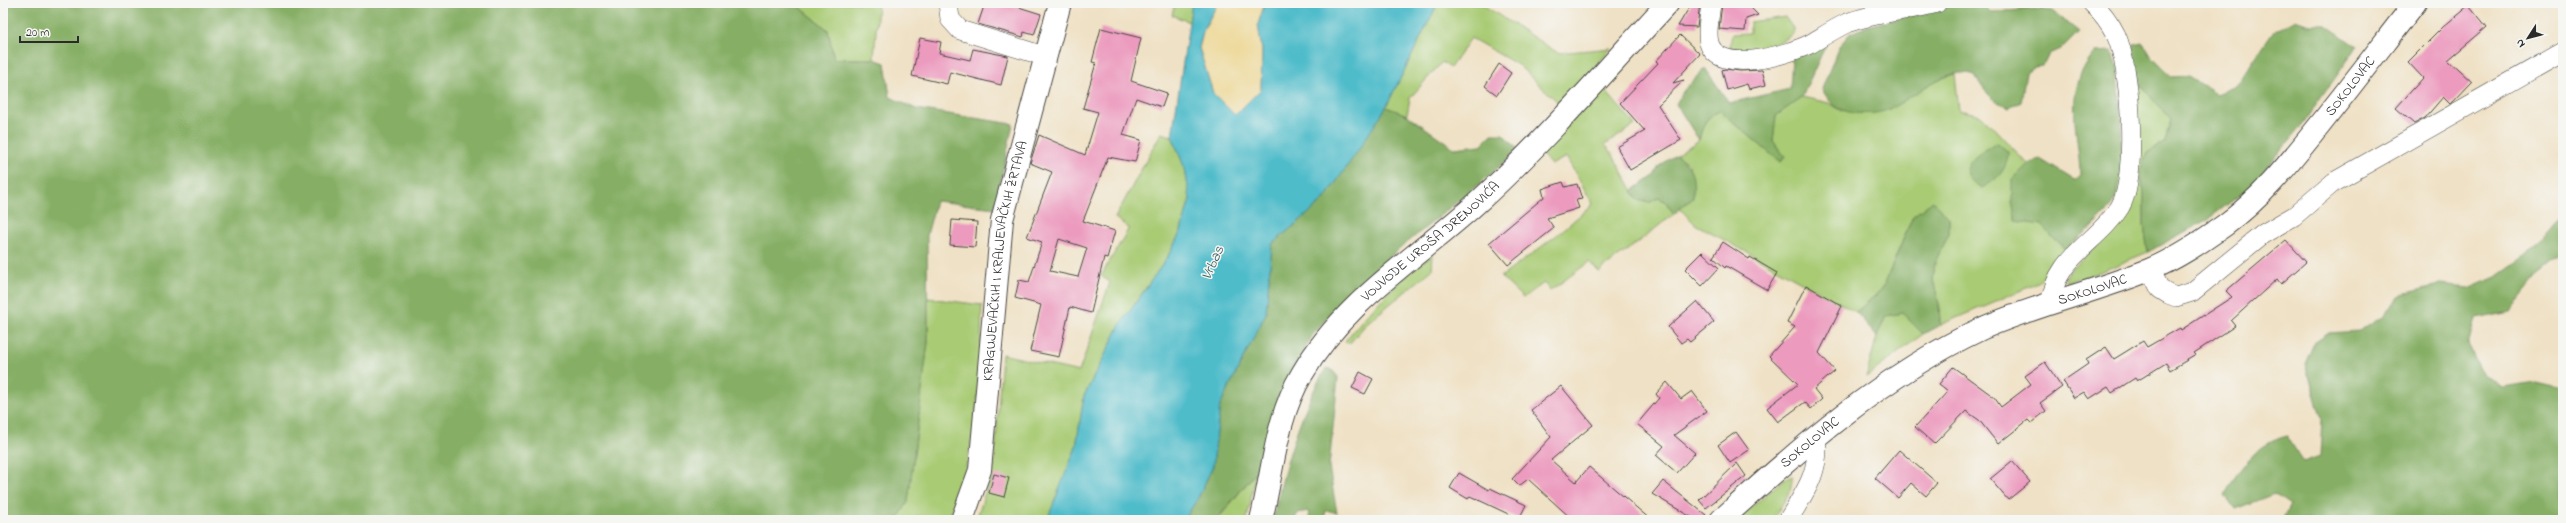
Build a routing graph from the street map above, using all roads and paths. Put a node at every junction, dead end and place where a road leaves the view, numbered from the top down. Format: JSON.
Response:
{"nodes":[{"id":1,"x":948,"y":3,"type":"edge"},
{"id":2,"x":1060,"y":3,"type":"edge"},
{"id":3,"x":1668,"y":3,"type":"edge"},
{"id":4,"x":1711,"y":3,"type":"edge"},
{"id":5,"x":1937,"y":3,"type":"edge"},
{"id":6,"x":2092,"y":3,"type":"edge"},
{"id":7,"x":2415,"y":3,"type":"edge"},
{"id":8,"x":2563,"y":52,"type":"edge"},
{"id":9,"x":1044,"y":56,"type":"junction"},
{"id":10,"x":2150,"y":269,"type":"junction"},
{"id":11,"x":2051,"y":304,"type":"junction"},
{"id":12,"x":1816,"y":437,"type":"junction"},
{"id":13,"x":962,"y":520,"type":"edge"},
{"id":14,"x":1260,"y":520,"type":"edge"},
{"id":15,"x":1721,"y":520,"type":"edge"},
{"id":16,"x":1788,"y":520,"type":"edge"}],
"edges":[{"from":1,"to":9,"type":"street"},
{"from":2,"to":9,"type":"main road","name":"KRAGUJEVAČKIH I KRALJEVAČKIH ŽRTAVA"},
{"from":3,"to":14,"type":"main road","name":"VOJVODE UROŠA DRENOVIĆA"},
{"from":4,"to":5,"type":"street"},
{"from":6,"to":11,"type":"street"},
{"from":7,"to":10,"type":"main road","name":"SOKOLOVAC"},
{"from":8,"to":10,"type":"street"},
{"from":9,"to":13,"type":"main road","name":"KRAGUJEVAČKIH I KRALJEVAČKIH ŽRTAVA"},
{"from":10,"to":11,"type":"main road","name":"SOKOLOVAC"},
{"from":11,"to":12,"type":"main road","name":"SOKOLOVAC"},
{"from":12,"to":15,"type":"main road","name":"SOKOLOVAC"},
{"from":12,"to":16,"type":"street"}]}
